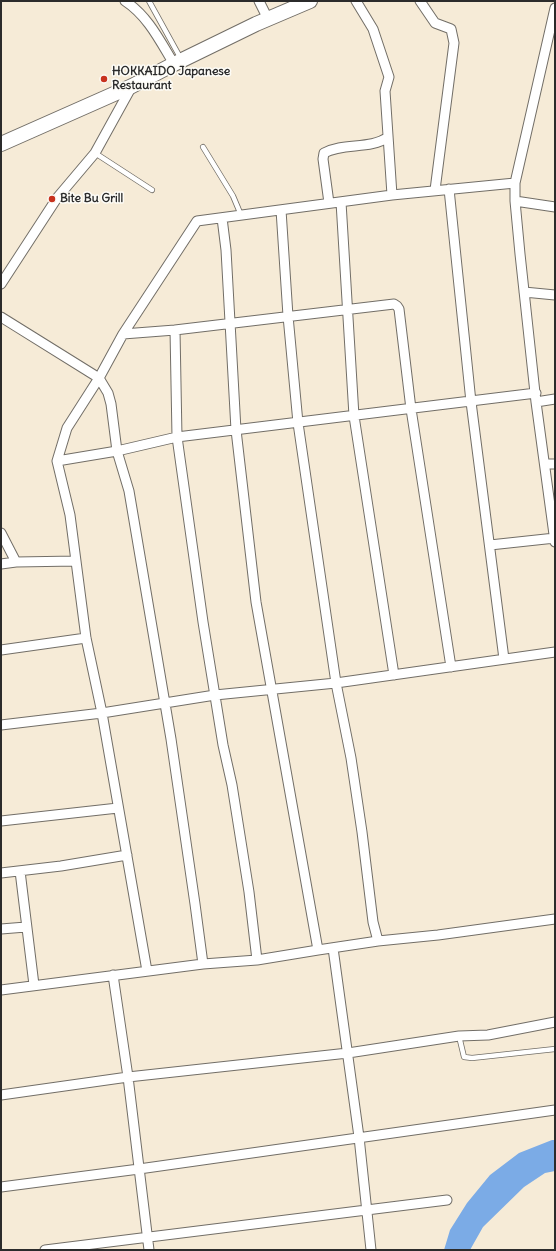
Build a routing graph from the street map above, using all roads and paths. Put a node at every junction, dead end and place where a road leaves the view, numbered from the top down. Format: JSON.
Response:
{"nodes":[{"id":1,"x":125,"y":1,"type":"edge"},
{"id":2,"x":149,"y":1,"type":"edge"},
{"id":3,"x":259,"y":1,"type":"edge"},
{"id":4,"x":310,"y":1,"type":"edge"},
{"id":5,"x":356,"y":1,"type":"edge"},
{"id":6,"x":420,"y":1,"type":"edge"},
{"id":7,"x":555,"y":8,"type":"edge"},
{"id":8,"x":268,"y":19,"type":"junction"},
{"id":9,"x":178,"y":63,"type":"junction"},
{"id":10,"x":132,"y":86,"type":"junction"},
{"id":11,"x":388,"y":137,"type":"junction"},
{"id":12,"x":1,"y":144,"type":"edge"},
{"id":13,"x":203,"y":147,"type":"dead end"},
{"id":14,"x":95,"y":153,"type":"junction"},
{"id":15,"x":515,"y":183,"type":"junction"},
{"id":16,"x":449,"y":189,"type":"junction"},
{"id":17,"x":152,"y":190,"type":"dead end"},
{"id":18,"x":435,"y":190,"type":"junction"},
{"id":19,"x":392,"y":195,"type":"junction"},
{"id":20,"x":515,"y":201,"type":"junction"},
{"id":21,"x":341,"y":202,"type":"junction"},
{"id":22,"x":329,"y":204,"type":"junction"},
{"id":23,"x":555,"y":207,"type":"edge"},
{"id":24,"x":281,"y":210,"type":"junction"},
{"id":25,"x":241,"y":215,"type":"junction"},
{"id":26,"x":222,"y":218,"type":"junction"},
{"id":27,"x":1,"y":284,"type":"edge"},
{"id":28,"x":524,"y":292,"type":"junction"},
{"id":29,"x":555,"y":295,"type":"edge"},
{"id":30,"x":347,"y":309,"type":"junction"},
{"id":31,"x":288,"y":316,"type":"junction"},
{"id":32,"x":1,"y":317,"type":"edge"},
{"id":33,"x":231,"y":324,"type":"junction"},
{"id":34,"x":175,"y":330,"type":"junction"},
{"id":35,"x":123,"y":334,"type":"junction"},
{"id":36,"x":99,"y":378,"type":"junction"},
{"id":37,"x":536,"y":397,"type":"junction"},
{"id":38,"x":555,"y":399,"type":"edge"},
{"id":39,"x":471,"y":402,"type":"junction"},
{"id":40,"x":410,"y":409,"type":"junction"},
{"id":41,"x":354,"y":416,"type":"junction"},
{"id":42,"x":298,"y":423,"type":"junction"},
{"id":43,"x":236,"y":430,"type":"junction"},
{"id":44,"x":177,"y":437,"type":"junction"},
{"id":45,"x":117,"y":451,"type":"junction"},
{"id":46,"x":57,"y":461,"type":"junction"},
{"id":47,"x":545,"y":464,"type":"junction"},
{"id":48,"x":555,"y":464,"type":"edge"},
{"id":49,"x":1,"y":533,"type":"edge"},
{"id":50,"x":555,"y":538,"type":"edge"},
{"id":51,"x":555,"y":542,"type":"edge"},
{"id":52,"x":490,"y":545,"type":"junction"},
{"id":53,"x":76,"y":561,"type":"junction"},
{"id":54,"x":16,"y":562,"type":"junction"},
{"id":55,"x":1,"y":564,"type":"edge"},
{"id":56,"x":86,"y":638,"type":"junction"},
{"id":57,"x":1,"y":650,"type":"edge"},
{"id":58,"x":555,"y":652,"type":"edge"},
{"id":59,"x":504,"y":659,"type":"junction"},
{"id":60,"x":451,"y":666,"type":"junction"},
{"id":61,"x":394,"y":675,"type":"junction"},
{"id":62,"x":336,"y":683,"type":"junction"},
{"id":63,"x":272,"y":690,"type":"junction"},
{"id":64,"x":215,"y":695,"type":"junction"},
{"id":65,"x":165,"y":704,"type":"junction"},
{"id":66,"x":102,"y":713,"type":"junction"},
{"id":67,"x":1,"y":725,"type":"edge"},
{"id":68,"x":118,"y":808,"type":"junction"},
{"id":69,"x":1,"y":821,"type":"edge"},
{"id":70,"x":127,"y":855,"type":"junction"},
{"id":71,"x":20,"y":870,"type":"junction"},
{"id":72,"x":1,"y":873,"type":"edge"},
{"id":73,"x":555,"y":919,"type":"edge"},
{"id":74,"x":26,"y":927,"type":"junction"},
{"id":75,"x":1,"y":929,"type":"edge"},
{"id":76,"x":378,"y":941,"type":"junction"},
{"id":77,"x":333,"y":948,"type":"junction"},
{"id":78,"x":318,"y":950,"type":"junction"},
{"id":79,"x":258,"y":960,"type":"junction"},
{"id":80,"x":203,"y":964,"type":"junction"},
{"id":81,"x":147,"y":971,"type":"junction"},
{"id":82,"x":113,"y":975,"type":"junction"},
{"id":83,"x":34,"y":985,"type":"junction"},
{"id":84,"x":1,"y":990,"type":"edge"},
{"id":85,"x":555,"y":1022,"type":"edge"},
{"id":86,"x":459,"y":1036,"type":"junction"},
{"id":87,"x":555,"y":1049,"type":"edge"},
{"id":88,"x":348,"y":1053,"type":"junction"},
{"id":89,"x":128,"y":1077,"type":"junction"},
{"id":90,"x":1,"y":1095,"type":"edge"},
{"id":91,"x":555,"y":1110,"type":"edge"},
{"id":92,"x":359,"y":1137,"type":"junction"},
{"id":93,"x":139,"y":1169,"type":"junction"},
{"id":94,"x":1,"y":1187,"type":"edge"},
{"id":95,"x":447,"y":1200,"type":"dead end"},
{"id":96,"x":367,"y":1210,"type":"junction"},
{"id":97,"x":147,"y":1237,"type":"junction"},
{"id":98,"x":44,"y":1250,"type":"edge"},
{"id":99,"x":149,"y":1250,"type":"edge"},
{"id":100,"x":371,"y":1250,"type":"edge"}],
"edges":[{"from":1,"to":9,"type":"street"},
{"from":2,"to":9,"type":"lane"},
{"from":3,"to":8,"type":"street"},
{"from":4,"to":8,"type":"main road"},
{"from":5,"to":11,"type":"street"},
{"from":6,"to":18,"type":"street"},
{"from":7,"to":15,"type":"street"},
{"from":8,"to":9,"type":"main road"},
{"from":9,"to":10,"type":"main road"},
{"from":10,"to":12,"type":"main road"},
{"from":10,"to":14,"type":"street"},
{"from":11,"to":19,"type":"street"},
{"from":11,"to":22,"type":"street"},
{"from":13,"to":25,"type":"lane"},
{"from":14,"to":17,"type":"lane"},
{"from":14,"to":27,"type":"street"},
{"from":15,"to":16,"type":"street"},
{"from":15,"to":20,"type":"street"},
{"from":16,"to":18,"type":"street"},
{"from":16,"to":39,"type":"street"},
{"from":18,"to":19,"type":"street"},
{"from":19,"to":21,"type":"street"},
{"from":20,"to":23,"type":"street"},
{"from":20,"to":28,"type":"street"},
{"from":21,"to":22,"type":"street"},
{"from":21,"to":30,"type":"street"},
{"from":22,"to":24,"type":"street"},
{"from":24,"to":25,"type":"street"},
{"from":24,"to":31,"type":"street"},
{"from":25,"to":26,"type":"street"},
{"from":26,"to":33,"type":"street"},
{"from":26,"to":35,"type":"street"},
{"from":28,"to":29,"type":"street"},
{"from":28,"to":37,"type":"street"},
{"from":30,"to":31,"type":"street"},
{"from":30,"to":40,"type":"street"},
{"from":30,"to":41,"type":"street"},
{"from":31,"to":33,"type":"street"},
{"from":31,"to":42,"type":"street"},
{"from":32,"to":36,"type":"street"},
{"from":33,"to":34,"type":"street"},
{"from":33,"to":43,"type":"street"},
{"from":34,"to":35,"type":"street"},
{"from":34,"to":44,"type":"street"},
{"from":35,"to":36,"type":"street"},
{"from":36,"to":45,"type":"street"},
{"from":36,"to":46,"type":"street"},
{"from":37,"to":38,"type":"street"},
{"from":37,"to":39,"type":"street"},
{"from":37,"to":47,"type":"street"},
{"from":39,"to":40,"type":"street"},
{"from":39,"to":52,"type":"street"},
{"from":40,"to":41,"type":"street"},
{"from":40,"to":60,"type":"street"},
{"from":41,"to":42,"type":"street"},
{"from":41,"to":61,"type":"street"},
{"from":42,"to":43,"type":"street"},
{"from":42,"to":62,"type":"street"},
{"from":43,"to":44,"type":"street"},
{"from":43,"to":63,"type":"street"},
{"from":44,"to":45,"type":"street"},
{"from":44,"to":64,"type":"street"},
{"from":45,"to":46,"type":"street"},
{"from":45,"to":65,"type":"street"},
{"from":46,"to":53,"type":"street"},
{"from":47,"to":48,"type":"street"},
{"from":47,"to":50,"type":"street"},
{"from":49,"to":54,"type":"street"},
{"from":50,"to":51,"type":"street"},
{"from":50,"to":52,"type":"street"},
{"from":52,"to":59,"type":"street"},
{"from":53,"to":54,"type":"street"},
{"from":53,"to":56,"type":"street"},
{"from":54,"to":55,"type":"street"},
{"from":56,"to":57,"type":"street"},
{"from":56,"to":66,"type":"street"},
{"from":58,"to":59,"type":"street"},
{"from":59,"to":60,"type":"street"},
{"from":60,"to":61,"type":"street"},
{"from":61,"to":62,"type":"street"},
{"from":62,"to":63,"type":"street"},
{"from":62,"to":76,"type":"street"},
{"from":63,"to":64,"type":"street"},
{"from":63,"to":78,"type":"street"},
{"from":64,"to":65,"type":"street"},
{"from":64,"to":79,"type":"street"},
{"from":65,"to":66,"type":"street"},
{"from":65,"to":80,"type":"street"},
{"from":66,"to":67,"type":"street"},
{"from":66,"to":68,"type":"street"},
{"from":68,"to":69,"type":"street"},
{"from":68,"to":70,"type":"street"},
{"from":70,"to":71,"type":"street"},
{"from":70,"to":81,"type":"street"},
{"from":71,"to":72,"type":"street"},
{"from":71,"to":74,"type":"street"},
{"from":73,"to":76,"type":"street"},
{"from":74,"to":75,"type":"street"},
{"from":74,"to":83,"type":"street"},
{"from":76,"to":77,"type":"street"},
{"from":77,"to":78,"type":"street"},
{"from":77,"to":88,"type":"street"},
{"from":78,"to":79,"type":"street"},
{"from":79,"to":80,"type":"street"},
{"from":80,"to":81,"type":"street"},
{"from":81,"to":82,"type":"street"},
{"from":82,"to":83,"type":"street"},
{"from":82,"to":89,"type":"street"},
{"from":83,"to":84,"type":"street"},
{"from":85,"to":86,"type":"street"},
{"from":86,"to":87,"type":"lane"},
{"from":86,"to":88,"type":"street"},
{"from":88,"to":89,"type":"street"},
{"from":88,"to":92,"type":"street"},
{"from":89,"to":90,"type":"street"},
{"from":89,"to":93,"type":"street"},
{"from":91,"to":92,"type":"street"},
{"from":92,"to":93,"type":"street"},
{"from":92,"to":96,"type":"street"},
{"from":93,"to":94,"type":"street"},
{"from":93,"to":97,"type":"street"},
{"from":95,"to":96,"type":"street"},
{"from":96,"to":97,"type":"street"},
{"from":96,"to":100,"type":"street"},
{"from":97,"to":98,"type":"street"},
{"from":97,"to":99,"type":"street"}]}
